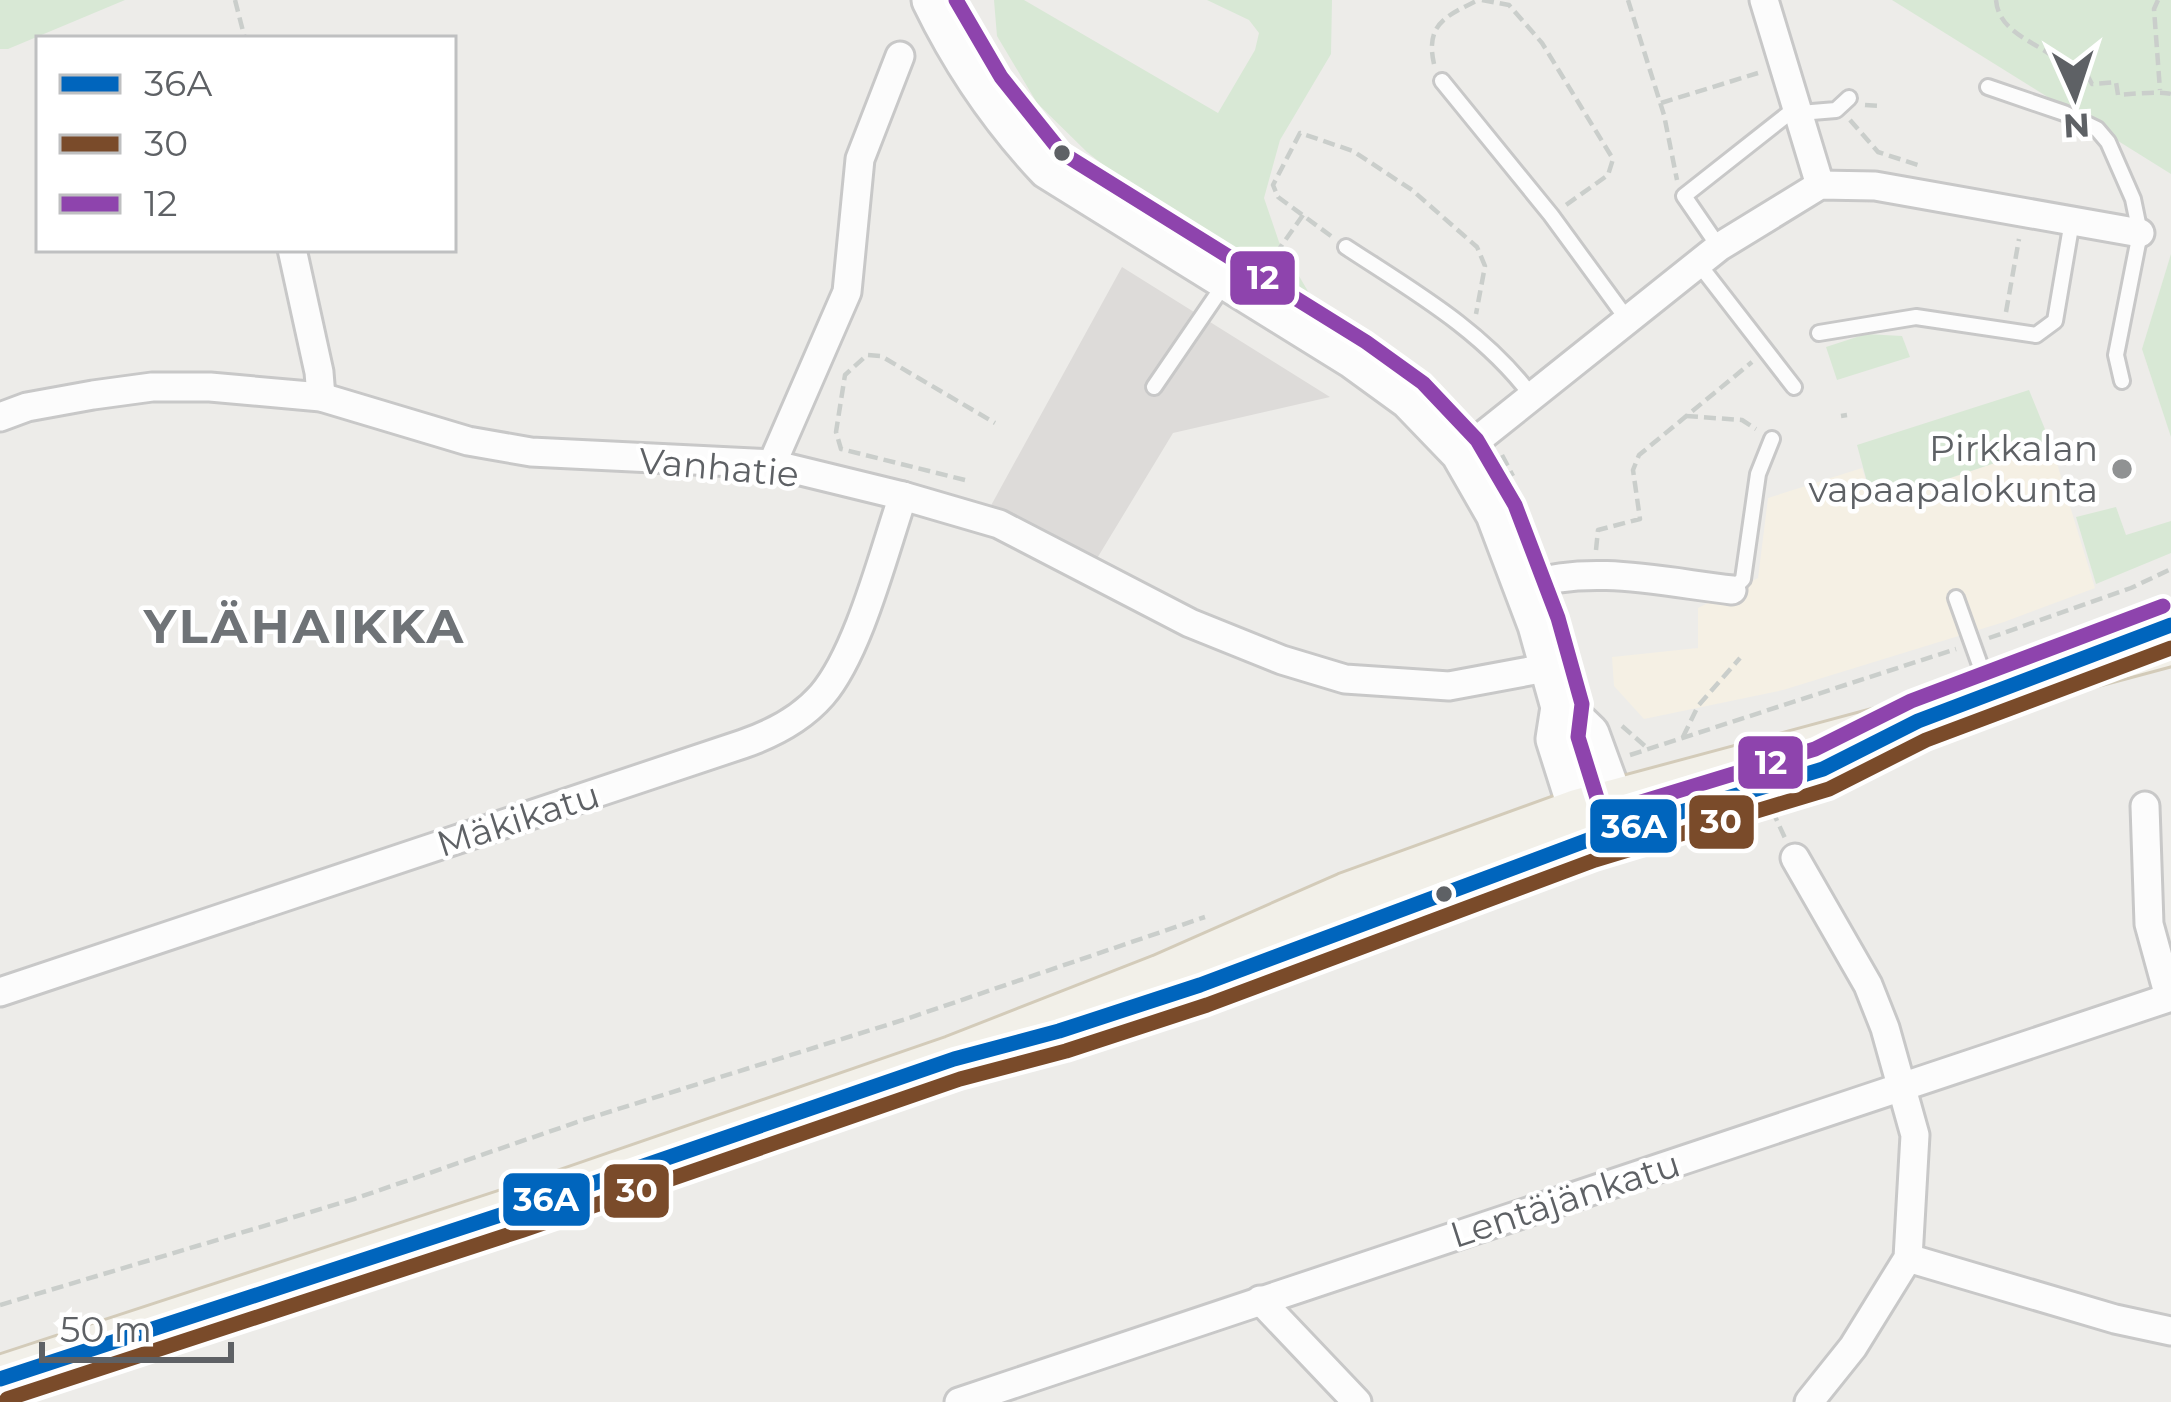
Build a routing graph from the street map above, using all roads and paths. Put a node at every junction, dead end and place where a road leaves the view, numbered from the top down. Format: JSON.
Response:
{"nodes":[{"id":1,"x":235,"y":0,"type":"edge"},
{"id":2,"x":932,"y":0,"type":"edge"},
{"id":3,"x":1480,"y":0,"type":"edge"},
{"id":4,"x":1628,"y":0,"type":"edge"},
{"id":5,"x":1764,"y":0,"type":"edge"},
{"id":6,"x":1996,"y":0,"type":"edge"},
{"id":7,"x":2158,"y":0,"type":"edge"},
{"id":8,"x":244,"y":36,"type":"edge"},
{"id":9,"x":900,"y":56,"type":"dead end"},
{"id":10,"x":1769,"y":69,"type":"dead end"},
{"id":11,"x":1442,"y":80,"type":"joint"},
{"id":12,"x":1988,"y":86,"type":"dead end"},
{"id":13,"x":2161,"y":90,"type":"junction"},
{"id":14,"x":2171,"y":94,"type":"edge"},
{"id":15,"x":1849,"y":98,"type":"dead end"},
{"id":16,"x":1660,"y":103,"type":"junction"},
{"id":17,"x":1836,"y":110,"type":"junction"},
{"id":18,"x":1800,"y":112,"type":"junction"},
{"id":19,"x":1935,"y":171,"type":"dead end"},
{"id":20,"x":1820,"y":184,"type":"junction"},
{"id":21,"x":1684,"y":196,"type":"junction"},
{"id":22,"x":1303,"y":215,"type":"junction"},
{"id":23,"x":1551,"y":215,"type":"junction"},
{"id":24,"x":2072,"y":221,"type":"junction"},
{"id":25,"x":2140,"y":233,"type":"junction"},
{"id":26,"x":2019,"y":239,"type":"dead end"},
{"id":27,"x":1346,"y":247,"type":"joint"},
{"id":28,"x":293,"y":252,"type":"edge"},
{"id":29,"x":1708,"y":255,"type":"junction"},
{"id":30,"x":1245,"y":276,"type":"junction"},
{"id":31,"x":1627,"y":319,"type":"junction"},
{"id":32,"x":2002,"y":330,"type":"junction"},
{"id":33,"x":1472,"y":331,"type":"junction"},
{"id":34,"x":1819,"y":333,"type":"dead end"},
{"id":35,"x":1767,"y":352,"type":"junction"},
{"id":36,"x":2122,"y":381,"type":"dead end"},
{"id":37,"x":1154,"y":387,"type":"dead end"},
{"id":38,"x":1794,"y":387,"type":"dead end"},
{"id":39,"x":1531,"y":395,"type":"junction"},
{"id":40,"x":321,"y":397,"type":"junction"},
{"id":41,"x":1686,"y":416,"type":"junction"},
{"id":42,"x":0,"y":417,"type":"edge"},
{"id":43,"x":995,"y":423,"type":"dead end"},
{"id":44,"x":1772,"y":439,"type":"joint"},
{"id":45,"x":1460,"y":453,"type":"junction"},
{"id":46,"x":772,"y":464,"type":"junction"},
{"id":47,"x":965,"y":481,"type":"dead end"},
{"id":48,"x":903,"y":496,"type":"junction"},
{"id":49,"x":2171,"y":569,"type":"edge"},
{"id":50,"x":1594,"y":574,"type":"junction"},
{"id":51,"x":1523,"y":586,"type":"junction"},
{"id":52,"x":1732,"y":590,"type":"joint"},
{"id":53,"x":1956,"y":598,"type":"dead end"},
{"id":54,"x":2171,"y":625,"type":"edge"},
{"id":55,"x":2171,"y":642,"type":"edge"},
{"id":56,"x":1973,"y":644,"type":"junction"},
{"id":57,"x":1740,"y":658,"type":"dead end"},
{"id":58,"x":1551,"y":668,"type":"junction"},
{"id":59,"x":2045,"y":676,"type":"junction"},
{"id":60,"x":1991,"y":694,"type":"junction"},
{"id":61,"x":1683,"y":737,"type":"junction"},
{"id":62,"x":1835,"y":788,"type":"dead end"},
{"id":63,"x":2145,"y":806,"type":"dead end"},
{"id":64,"x":1601,"y":809,"type":"junction"},
{"id":65,"x":1772,"y":810,"type":"dead end"},
{"id":66,"x":1795,"y":859,"type":"dead end"},
{"id":67,"x":1208,"y":916,"type":"dead end"},
{"id":68,"x":0,"y":992,"type":"edge"},
{"id":69,"x":2170,"y":997,"type":"edge"},
{"id":70,"x":1901,"y":1086,"type":"junction"},
{"id":71,"x":1908,"y":1258,"type":"junction"},
{"id":72,"x":1260,"y":1300,"type":"junction"},
{"id":73,"x":0,"y":1305,"type":"edge"},
{"id":74,"x":2171,"y":1330,"type":"edge"},
{"id":75,"x":0,"y":1379,"type":"edge"},
{"id":76,"x":959,"y":1402,"type":"edge"},
{"id":77,"x":1357,"y":1402,"type":"edge"},
{"id":78,"x":1809,"y":1402,"type":"edge"}],
"edges":[{"from":1,"to":8,"type":"path"},
{"from":2,"to":30,"type":"main road"},
{"from":3,"to":11,"type":"path"},
{"from":3,"to":23,"type":"path"},
{"from":4,"to":16,"type":"path"},
{"from":5,"to":18,"type":"street"},
{"from":6,"to":13,"type":"path"},
{"from":7,"to":13,"type":"path"},
{"from":9,"to":46,"type":"street"},
{"from":10,"to":16,"type":"path"},
{"from":11,"to":23,"type":"lane"},
{"from":12,"to":25,"type":"lane"},
{"from":13,"to":14,"type":"path"},
{"from":15,"to":17,"type":"lane"},
{"from":16,"to":21,"type":"path"},
{"from":17,"to":18,"type":"lane"},
{"from":17,"to":19,"type":"path"},
{"from":18,"to":20,"type":"street"},
{"from":18,"to":21,"type":"lane"},
{"from":20,"to":24,"type":"street"},
{"from":20,"to":29,"type":"street"},
{"from":21,"to":29,"type":"lane"},
{"from":22,"to":27,"type":"path"},
{"from":22,"to":30,"type":"path"},
{"from":22,"to":33,"type":"path"},
{"from":23,"to":31,"type":"lane"},
{"from":24,"to":25,"type":"street"},
{"from":24,"to":32,"type":"lane"},
{"from":25,"to":36,"type":"lane"},
{"from":26,"to":32,"type":"path"},
{"from":27,"to":33,"type":"lane"},
{"from":28,"to":40,"type":"street"},
{"from":29,"to":31,"type":"street"},
{"from":29,"to":35,"type":"lane"},
{"from":30,"to":37,"type":"lane"},
{"from":30,"to":45,"type":"main road"},
{"from":31,"to":39,"type":"street"},
{"from":32,"to":34,"type":"lane"},
{"from":33,"to":39,"type":"lane"},
{"from":35,"to":38,"type":"lane"},
{"from":35,"to":41,"type":"path"},
{"from":39,"to":45,"type":"street"},
{"from":40,"to":42,"type":"street","name":"Vanhatie"},
{"from":40,"to":46,"type":"street","name":"Vanhatie"},
{"from":41,"to":44,"type":"path"},
{"from":41,"to":50,"type":"path"},
{"from":43,"to":47,"type":"path"},
{"from":44,"to":52,"type":"lane"},
{"from":45,"to":51,"type":"main road"},
{"from":46,"to":48,"type":"street","name":"Vanhatie"},
{"from":48,"to":58,"type":"street","name":"Vanhatie"},
{"from":48,"to":68,"type":"street","name":"Mäkikatu"},
{"from":49,"to":56,"type":"path"},
{"from":50,"to":51,"type":"street"},
{"from":50,"to":52,"type":"street"},
{"from":51,"to":58,"type":"main road"},
{"from":53,"to":56,"type":"lane"},
{"from":54,"to":59,"type":"main road"},
{"from":55,"to":59,"type":"main road"},
{"from":56,"to":60,"type":"lane"},
{"from":56,"to":61,"type":"path"},
{"from":57,"to":61,"type":"path"},
{"from":58,"to":64,"type":"main road"},
{"from":59,"to":60,"type":"main road"},
{"from":60,"to":64,"type":"main road"},
{"from":61,"to":64,"type":"path"},
{"from":62,"to":65,"type":"path"},
{"from":63,"to":69,"type":"street"},
{"from":64,"to":75,"type":"main road"},
{"from":66,"to":70,"type":"street"},
{"from":67,"to":73,"type":"path"},
{"from":69,"to":70,"type":"street","name":"Lentäjänkatu"},
{"from":70,"to":71,"type":"street"},
{"from":70,"to":72,"type":"street","name":"Lentäjänkatu"},
{"from":71,"to":74,"type":"street"},
{"from":71,"to":78,"type":"street"},
{"from":72,"to":76,"type":"street","name":"Lentäjänkatu"},
{"from":72,"to":77,"type":"street"}]}
